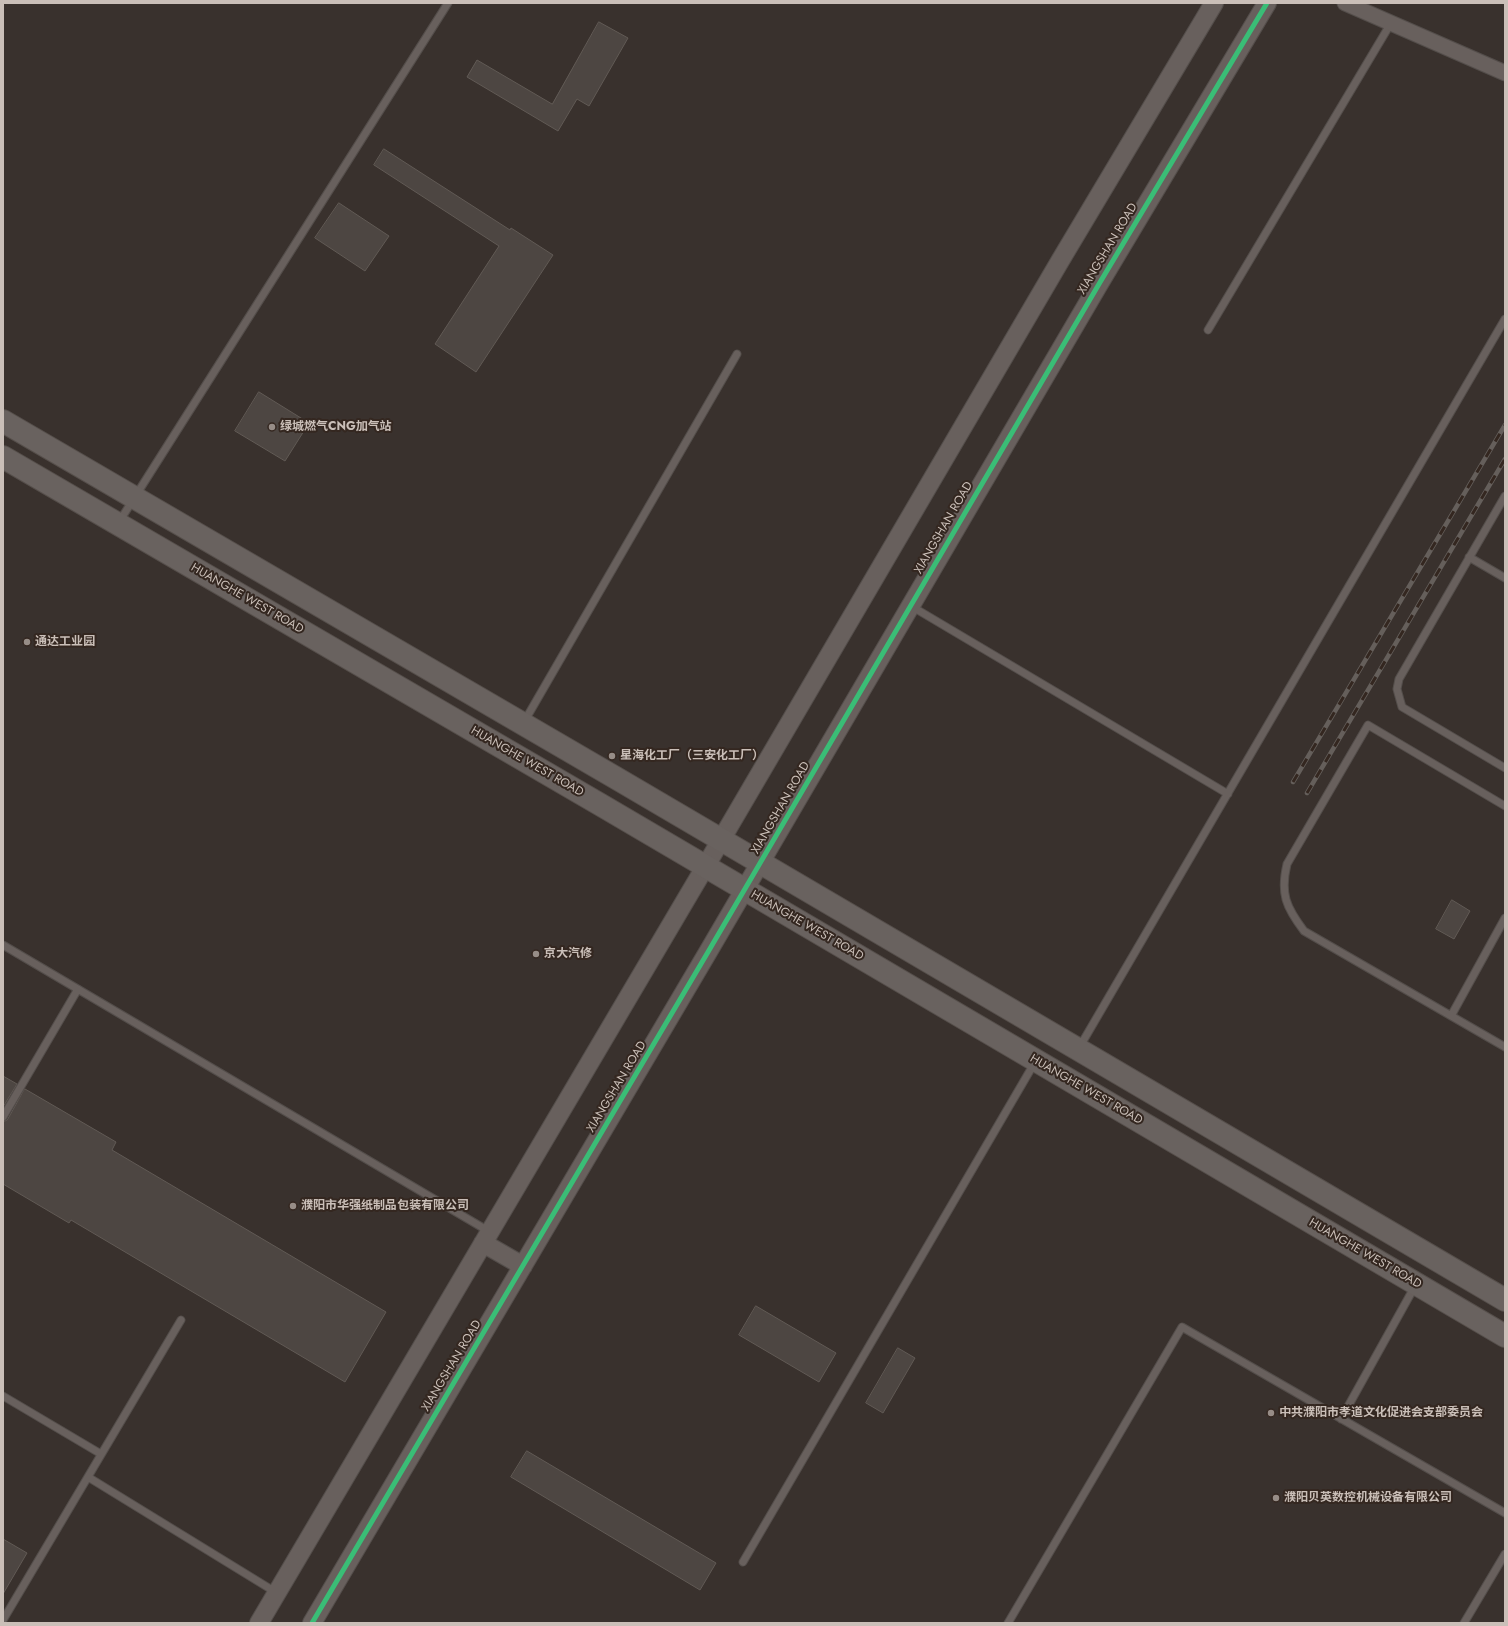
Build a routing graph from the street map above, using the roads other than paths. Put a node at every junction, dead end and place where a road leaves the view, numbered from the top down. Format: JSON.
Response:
{"nodes":[{"id":1,"x":448,"y":3,"type":"edge"},
{"id":2,"x":1214,"y":3,"type":"edge"},
{"id":3,"x":1267,"y":3,"type":"edge"},
{"id":4,"x":1345,"y":3,"type":"edge"},
{"id":5,"x":1391,"y":23,"type":"junction"},
{"id":6,"x":1505,"y":73,"type":"edge"},
{"id":7,"x":1505,"y":320,"type":"edge"},
{"id":8,"x":1208,"y":330,"type":"dead end"},
{"id":9,"x":737,"y":354,"type":"dead end"},
{"id":10,"x":3,"y":421,"type":"edge"},
{"id":11,"x":3,"y":457,"type":"edge"},
{"id":12,"x":1505,"y":496,"type":"edge"},
{"id":13,"x":135,"y":498,"type":"junction"},
{"id":14,"x":118,"y":524,"type":"junction"},
{"id":15,"x":1470,"y":557,"type":"junction"},
{"id":16,"x":1505,"y":578,"type":"edge"},
{"id":17,"x":911,"y":606,"type":"junction"},
{"id":18,"x":523,"y":724,"type":"junction"},
{"id":19,"x":1505,"y":768,"type":"edge"},
{"id":20,"x":1228,"y":794,"type":"junction"},
{"id":21,"x":1505,"y":806,"type":"edge"},
{"id":22,"x":721,"y":840,"type":"junction"},
{"id":23,"x":760,"y":863,"type":"junction"},
{"id":24,"x":705,"y":866,"type":"junction"},
{"id":25,"x":745,"y":889,"type":"junction"},
{"id":26,"x":1505,"y":918,"type":"edge"},
{"id":27,"x":3,"y":945,"type":"edge"},
{"id":28,"x":78,"y":989,"type":"junction"},
{"id":29,"x":1451,"y":1016,"type":"junction"},
{"id":30,"x":1505,"y":1047,"type":"edge"},
{"id":31,"x":1078,"y":1050,"type":"junction"},
{"id":32,"x":1036,"y":1060,"type":"junction"},
{"id":33,"x":3,"y":1118,"type":"edge"},
{"id":34,"x":487,"y":1237,"type":"junction"},
{"id":35,"x":523,"y":1266,"type":"junction"},
{"id":36,"x":1417,"y":1284,"type":"junction"},
{"id":37,"x":1505,"y":1300,"type":"edge"},
{"id":38,"x":181,"y":1320,"type":"dead end"},
{"id":39,"x":1505,"y":1336,"type":"edge"},
{"id":40,"x":3,"y":1396,"type":"edge"},
{"id":41,"x":1341,"y":1419,"type":"junction"},
{"id":42,"x":102,"y":1454,"type":"junction"},
{"id":43,"x":88,"y":1477,"type":"junction"},
{"id":44,"x":1505,"y":1514,"type":"edge"},
{"id":45,"x":1505,"y":1554,"type":"edge"},
{"id":46,"x":743,"y":1562,"type":"dead end"},
{"id":47,"x":277,"y":1593,"type":"junction"},
{"id":48,"x":3,"y":1620,"type":"edge"},
{"id":49,"x":259,"y":1623,"type":"edge"},
{"id":50,"x":312,"y":1623,"type":"edge"},
{"id":51,"x":1008,"y":1623,"type":"edge"},
{"id":52,"x":1464,"y":1623,"type":"edge"}],
"edges":[{"from":1,"to":13,"type":"lane"},
{"from":2,"to":22,"type":"street"},
{"from":3,"to":17,"type":"street","name":"XIANGSHAN ROAD"},
{"from":4,"to":5,"type":"street"},
{"from":5,"to":6,"type":"street"},
{"from":5,"to":8,"type":"lane"},
{"from":7,"to":20,"type":"lane"},
{"from":9,"to":18,"type":"lane"},
{"from":10,"to":13,"type":"main road"},
{"from":11,"to":14,"type":"main road","name":"HUANGHE WEST ROAD"},
{"from":12,"to":15,"type":"lane"},
{"from":13,"to":14,"type":"lane"},
{"from":13,"to":18,"type":"main road"},
{"from":14,"to":24,"type":"main road","name":"HUANGHE WEST ROAD"},
{"from":15,"to":16,"type":"lane"},
{"from":15,"to":19,"type":"lane"},
{"from":17,"to":20,"type":"lane"},
{"from":17,"to":23,"type":"street","name":"XIANGSHAN ROAD"},
{"from":18,"to":22,"type":"main road"},
{"from":20,"to":31,"type":"lane"},
{"from":21,"to":29,"type":"lane"},
{"from":22,"to":23,"type":"main road"},
{"from":22,"to":24,"type":"street"},
{"from":23,"to":25,"type":"street","name":"XIANGSHAN ROAD"},
{"from":23,"to":31,"type":"main road"},
{"from":24,"to":25,"type":"main road","name":"HUANGHE WEST ROAD"},
{"from":24,"to":34,"type":"street"},
{"from":25,"to":32,"type":"main road","name":"HUANGHE WEST ROAD"},
{"from":25,"to":35,"type":"street","name":"XIANGSHAN ROAD"},
{"from":26,"to":29,"type":"lane"},
{"from":27,"to":28,"type":"lane"},
{"from":28,"to":33,"type":"lane"},
{"from":28,"to":34,"type":"lane"},
{"from":29,"to":30,"type":"lane"},
{"from":31,"to":37,"type":"main road"},
{"from":32,"to":36,"type":"main road","name":"HUANGHE WEST ROAD"},
{"from":32,"to":46,"type":"lane"},
{"from":34,"to":35,"type":"street"},
{"from":34,"to":47,"type":"street"},
{"from":35,"to":50,"type":"street","name":"XIANGSHAN ROAD"},
{"from":36,"to":39,"type":"main road","name":"HUANGHE WEST ROAD"},
{"from":36,"to":41,"type":"lane"},
{"from":38,"to":42,"type":"lane"},
{"from":40,"to":42,"type":"lane"},
{"from":41,"to":44,"type":"lane"},
{"from":41,"to":51,"type":"lane"},
{"from":42,"to":43,"type":"lane"},
{"from":43,"to":47,"type":"lane"},
{"from":43,"to":48,"type":"lane"},
{"from":45,"to":52,"type":"lane"},
{"from":47,"to":49,"type":"street"}]}
